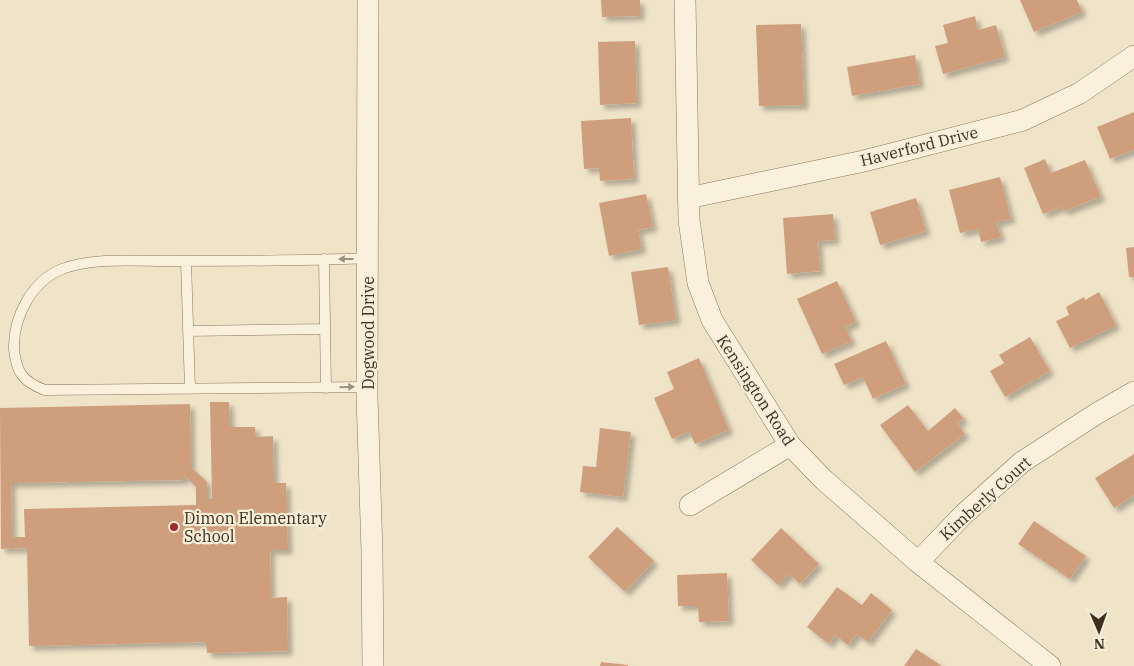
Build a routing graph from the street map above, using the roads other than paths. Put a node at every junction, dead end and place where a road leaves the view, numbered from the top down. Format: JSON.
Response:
{"nodes":[{"id":1,"x":368,"y":0,"type":"edge"},
{"id":2,"x":685,"y":0,"type":"edge"},
{"id":3,"x":1134,"y":56,"type":"edge"},
{"id":4,"x":688,"y":198,"type":"junction"},
{"id":5,"x":368,"y":258,"type":"junction"},
{"id":6,"x":324,"y":259,"type":"junction"},
{"id":7,"x":186,"y":261,"type":"junction"},
{"id":8,"x":326,"y":329,"type":"junction"},
{"id":9,"x":188,"y":331,"type":"junction"},
{"id":10,"x":368,"y":387,"type":"junction"},
{"id":11,"x":326,"y":388,"type":"junction"},
{"id":12,"x":190,"y":389,"type":"junction"},
{"id":13,"x":1134,"y":392,"type":"edge"},
{"id":14,"x":790,"y":445,"type":"junction"},
{"id":15,"x":690,"y":505,"type":"dead end"},
{"id":16,"x":918,"y":562,"type":"junction"},
{"id":17,"x":373,"y":666,"type":"edge"},
{"id":18,"x":1050,"y":666,"type":"edge"}],
"edges":[{"from":1,"to":5,"type":"street","name":"Dogwood Drive"},
{"from":2,"to":4,"type":"street","name":"Kensington Road"},
{"from":3,"to":4,"type":"street","name":"Haverford Drive"},
{"from":4,"to":14,"type":"street","name":"Kensington Road"},
{"from":5,"to":6,"type":"lane","one_way":true},
{"from":5,"to":10,"type":"street","name":"Dogwood Drive"},
{"from":6,"to":7,"type":"lane"},
{"from":6,"to":8,"type":"lane"},
{"from":7,"to":9,"type":"lane"},
{"from":7,"to":12,"type":"lane"},
{"from":8,"to":9,"type":"lane"},
{"from":8,"to":11,"type":"lane"},
{"from":9,"to":12,"type":"lane"},
{"from":11,"to":10,"type":"lane","one_way":true},
{"from":10,"to":17,"type":"street","name":"Dogwood Drive"},
{"from":11,"to":12,"type":"lane"},
{"from":13,"to":16,"type":"street","name":"Kimberly Court"},
{"from":14,"to":15,"type":"street"},
{"from":14,"to":16,"type":"street","name":"Kensington Road"},
{"from":16,"to":18,"type":"street","name":"Kensington Road"}]}
